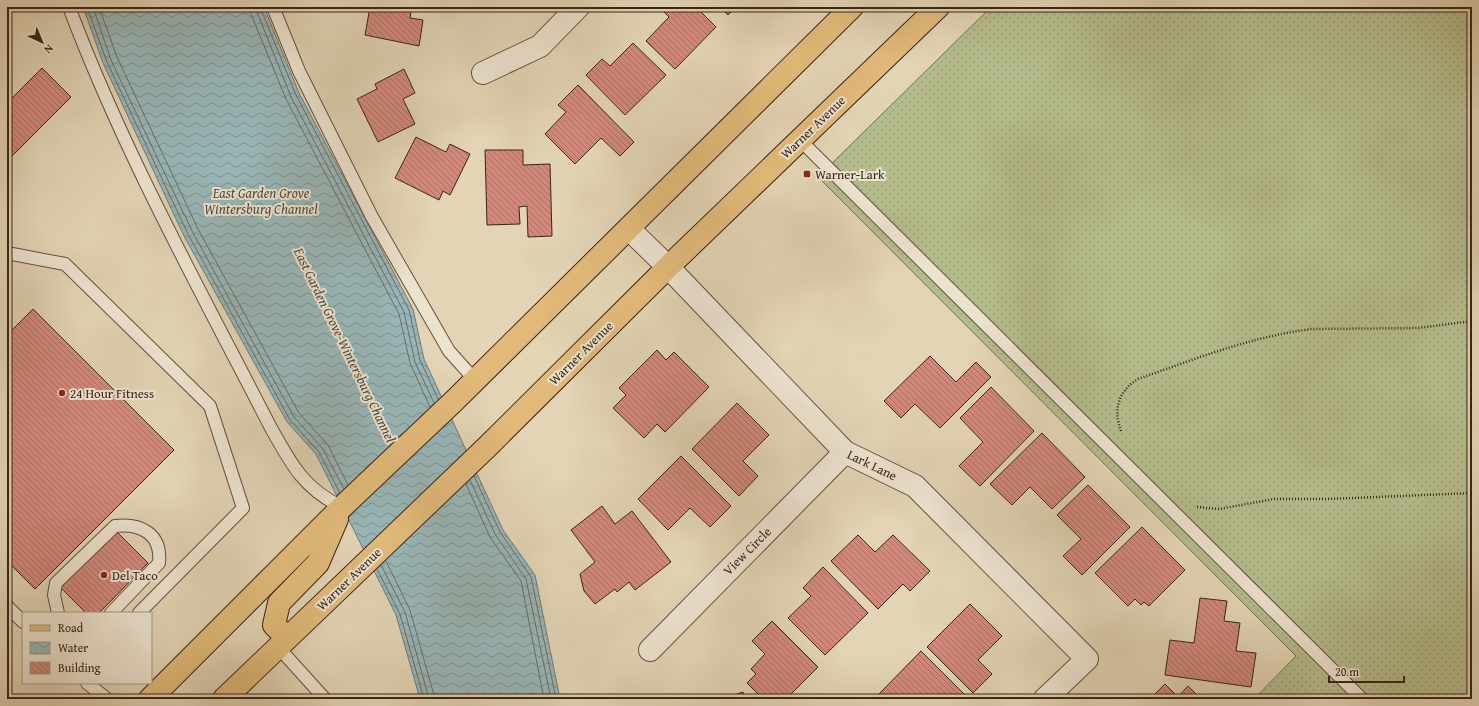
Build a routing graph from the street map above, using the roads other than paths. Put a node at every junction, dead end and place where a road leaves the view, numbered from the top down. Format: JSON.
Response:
{"nodes":[{"id":1,"x":69,"y":7,"type":"edge"},
{"id":2,"x":273,"y":7,"type":"edge"},
{"id":3,"x":578,"y":7,"type":"edge"},
{"id":4,"x":852,"y":7,"type":"edge"},
{"id":5,"x":938,"y":7,"type":"edge"},
{"id":6,"x":483,"y":72,"type":"dead end"},
{"id":7,"x":800,"y":140,"type":"junction"},
{"id":8,"x":629,"y":229,"type":"junction"},
{"id":9,"x":7,"y":253,"type":"edge"},
{"id":10,"x":668,"y":267,"type":"junction"},
{"id":11,"x":475,"y":380,"type":"junction"},
{"id":12,"x":844,"y":452,"type":"junction"},
{"id":13,"x":342,"y":507,"type":"junction"},
{"id":14,"x":7,"y":606,"type":"edge"},
{"id":15,"x":58,"y":612,"type":"edge"},
{"id":16,"x":112,"y":612,"type":"edge"},
{"id":17,"x":140,"y":612,"type":"edge"},
{"id":18,"x":22,"y":621,"type":"edge"},
{"id":19,"x":282,"y":642,"type":"junction"},
{"id":20,"x":650,"y":650,"type":"dead end"},
{"id":21,"x":88,"y":684,"type":"edge"},
{"id":22,"x":107,"y":699,"type":"edge"},
{"id":23,"x":150,"y":699,"type":"edge"},
{"id":24,"x":224,"y":699,"type":"edge"},
{"id":25,"x":325,"y":699,"type":"edge"},
{"id":26,"x":1045,"y":699,"type":"edge"},
{"id":27,"x":1362,"y":699,"type":"edge"}],
"edges":[{"from":1,"to":13,"type":"lane"},
{"from":2,"to":11,"type":"lane"},
{"from":3,"to":6,"type":"street"},
{"from":4,"to":8,"type":"main road"},
{"from":5,"to":7,"type":"main road","name":"Warner Avenue"},
{"from":7,"to":10,"type":"main road","name":"Warner Avenue"},
{"from":7,"to":27,"type":"lane"},
{"from":8,"to":10,"type":"street","name":"Lark Lane"},
{"from":8,"to":11,"type":"main road"},
{"from":9,"to":17,"type":"lane"},
{"from":10,"to":12,"type":"street","name":"Lark Lane"},
{"from":10,"to":19,"type":"main road","name":"Warner Avenue"},
{"from":11,"to":13,"type":"main road"},
{"from":12,"to":20,"type":"street","name":"View Circle"},
{"from":12,"to":26,"type":"street","name":"Lark Lane"},
{"from":13,"to":19,"type":"main road"},
{"from":13,"to":23,"type":"main road"},
{"from":14,"to":18,"type":"lane"},
{"from":15,"to":16,"type":"lane"},
{"from":19,"to":24,"type":"main road","name":"Warner Avenue"},
{"from":19,"to":25,"type":"lane"},
{"from":21,"to":22,"type":"lane"}]}
